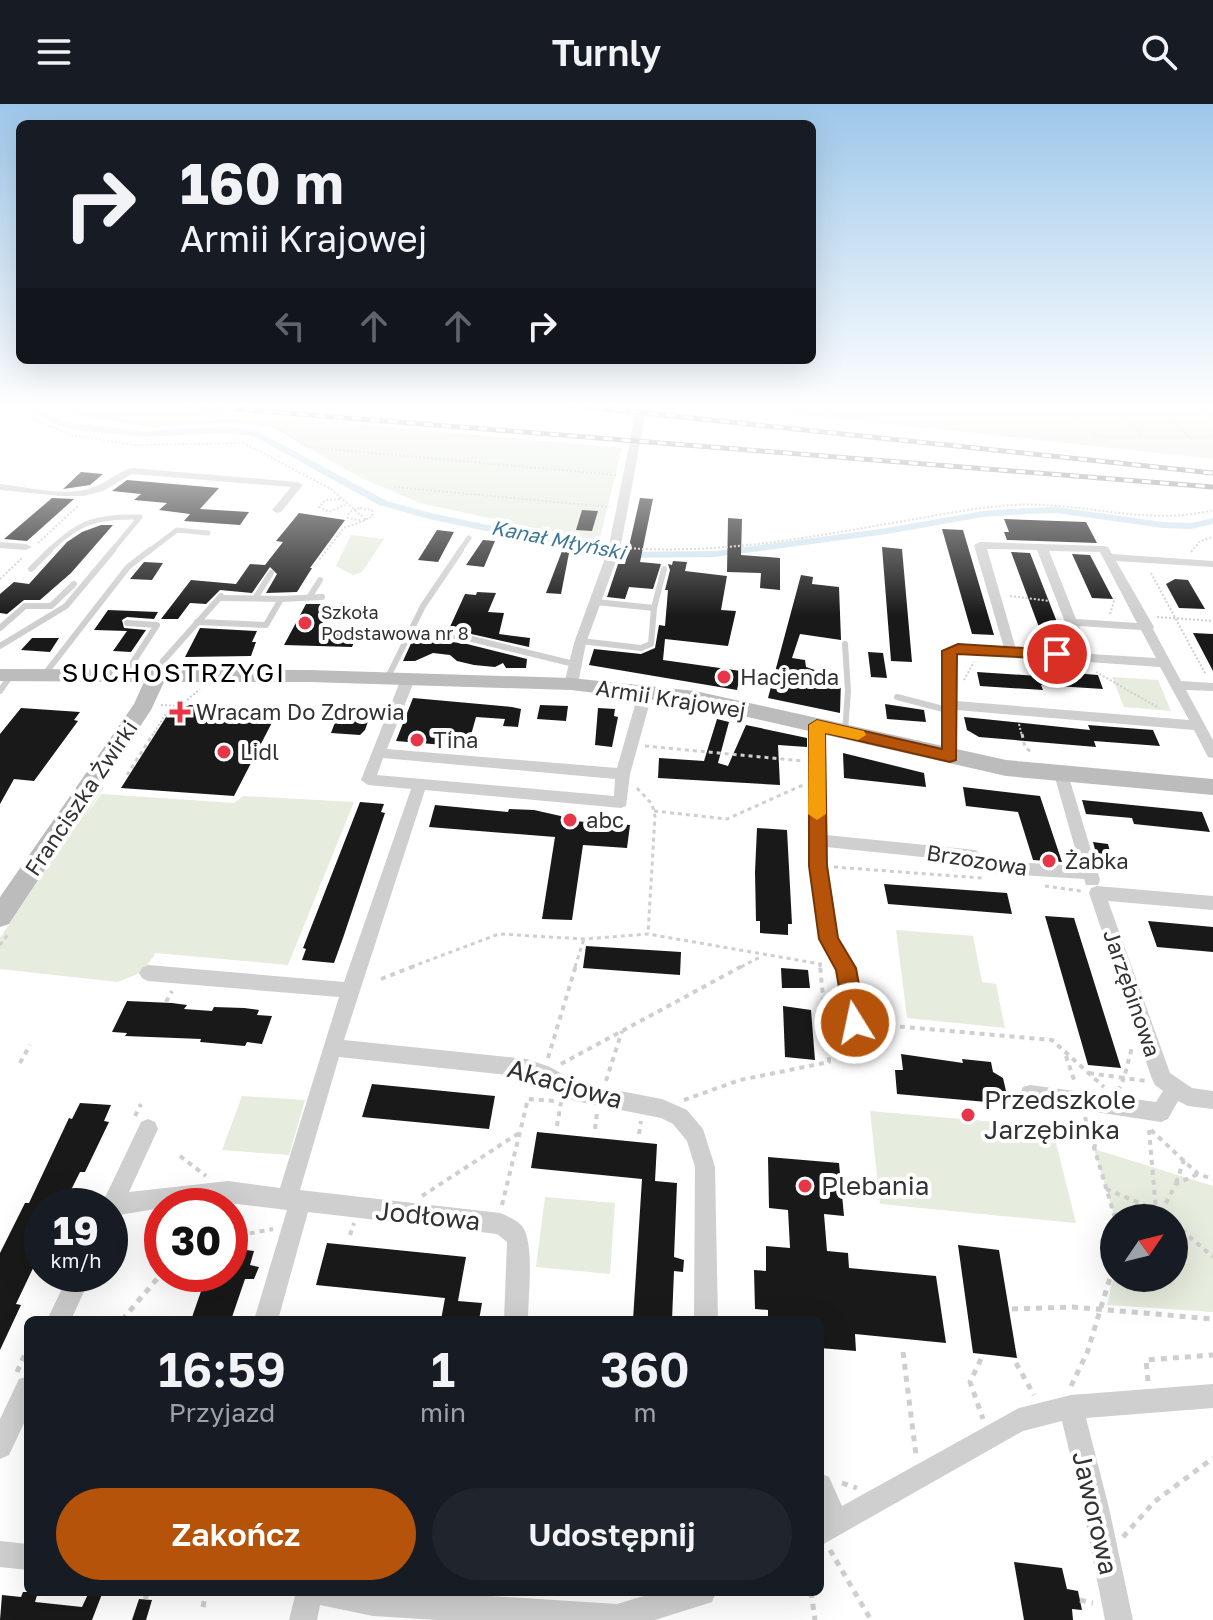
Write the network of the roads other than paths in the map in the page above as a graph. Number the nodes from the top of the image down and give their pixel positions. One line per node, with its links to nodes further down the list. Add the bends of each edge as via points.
1 (118, 475): 4 (street, via 92,492)
2 (176, 475): 5 (street, via 298,485)
3 (629, 475): 22 (street, via 613,553)
4 (0, 487)
5 (277, 510)
6 (208, 533): 37 (lane, via 177,530 128,567)
7 (469, 538): 29 (lane)
8 (0, 545): 9 (street)
9 (31, 547)
10 (1042, 548): 11 (street, via 1104,549); 25 (street); 33 (street, via 980,545)
11 (1108, 557): 12 (street); 27 (street)
12 (1213, 564)
13 (31, 569): 32 (lane, via 80,523 107,515 140,517 66,606)
14 (664, 569): 23 (lane)
15 (271, 573): 19 (lane)
16 (320, 580): 18 (lane)
17 (74, 584): 28 (lane, via 51,606 25,606)
18 (310, 596): 20 (lane); 21 (lane)
19 (256, 597): 21 (lane); 24 (lane, via 220,597)
20 (322, 597)
21 (281, 599): 24 (lane, via 266,625)
22 (596, 602): 23 (lane); 30 (street)
23 (654, 608): 30 (lane, via 650,647)
24 (197, 622): 39 (lane)
25 (1071, 622): 27 (street); 34 (street)
26 (127, 623): 38 (lane, via 157,625)
27 (1148, 627): 35 (street)
28 (0, 628)
29 (411, 629): 36 (lane, Armii Krajowej, via 468,638); 40 (lane)
30 (581, 641): 36 (street)
31 (845, 644): 50 (lane)
32 (0, 646)
33 (1011, 652): 34 (street); 47 (street, via 949,651)
34 (1085, 656): 35 (street)
35 (1167, 663): 44 (street)
36 (573, 674): 41 (street, Armii Krajowej); 45 (street, Armii Krajowej)
37 (44, 675): 38 (street, Armii Krajowej); 42 (street, Armii Krajowej)
38 (124, 676): 39 (street, Armii Krajowej)
39 (156, 676): 40 (street, Armii Krajowej); 62 (street, Franciszka Żwirki, via 144,705)
40 (387, 679): 41 (street, Armii Krajowej)
41 (408, 679): 51 (street)
42 (4, 680)
43 (1209, 681): 44 (street)
44 (1179, 685): 49 (street)
45 (646, 691): 48 (street, Armii Krajowej); 55 (street)
46 (897, 697): 47 (lane)
47 (951, 708): 49 (street); 53 (street)
48 (817, 725): 50 (street, Armii Krajowej); 58 (street)
49 (1193, 725): 52 (street)
50 (845, 732): 53 (street, Armii Krajowej)
51 (378, 753): 55 (street); 56 (street, via 368,780)
52 (1213, 753)
53 (950, 756): 54 (street, Armii Krajowej)
54 (1061, 774): 57 (street, Armii Krajowej); 59 (street, Jarzębinowa)
55 (629, 780): 56 (street, via 621,802)
56 (420, 784): 64 (street)
57 (1213, 787)
58 (818, 840): 59 (street, Brzozowa, via 975,856 989,867); 65 (street, via 828,939 846,968)
59 (1089, 873): 60 (street, Jarzębinowa)
60 (1097, 893): 61 (street, Jarzębinowa); 67 (street, Jarzębinowa, via 1162,1079)
61 (1213, 903)
62 (0, 917)
63 (148, 973): 64 (street)
64 (350, 990): 66 (street)
65 (855, 1023)
66 (335, 1048): 72 (street); 78 (street, Akacjowa, via 527,1068 599,1102 662,1109 680,1117 696,1136 705,1167)
67 (1174, 1090): 68 (street, via 1161,1112); 69 (street)
68 (1030, 1094)
69 (1213, 1100)
70 (148, 1129): 71 (street, Jodłowa)
71 (120, 1188)
72 (293, 1200): 73 (street, Jodłowa, via 228,1192); 76 (street); 77 (street, Jodłowa, via 500,1224 518,1242)
73 (128, 1204)
74 (72, 1292): 75 (street)
75 (61, 1316)
76 (267, 1316)
77 (516, 1316)
78 (706, 1316)
79 (24, 1396): 82 (street)
80 (1213, 1396): 81 (street)
81 (1071, 1397): 84 (street, via 1019,1420); 92 (street, Jaworowa)
82 (0, 1446)
83 (824, 1507): 84 (street)
84 (828, 1528)
85 (0, 1554): 86 (street)
86 (24, 1557)
87 (309, 1596): 91 (street)
88 (349, 1596): 90 (street, via 417,1606)
89 (690, 1596): 90 (street)
90 (618, 1619)
91 (303, 1620)
92 (1119, 1620)

